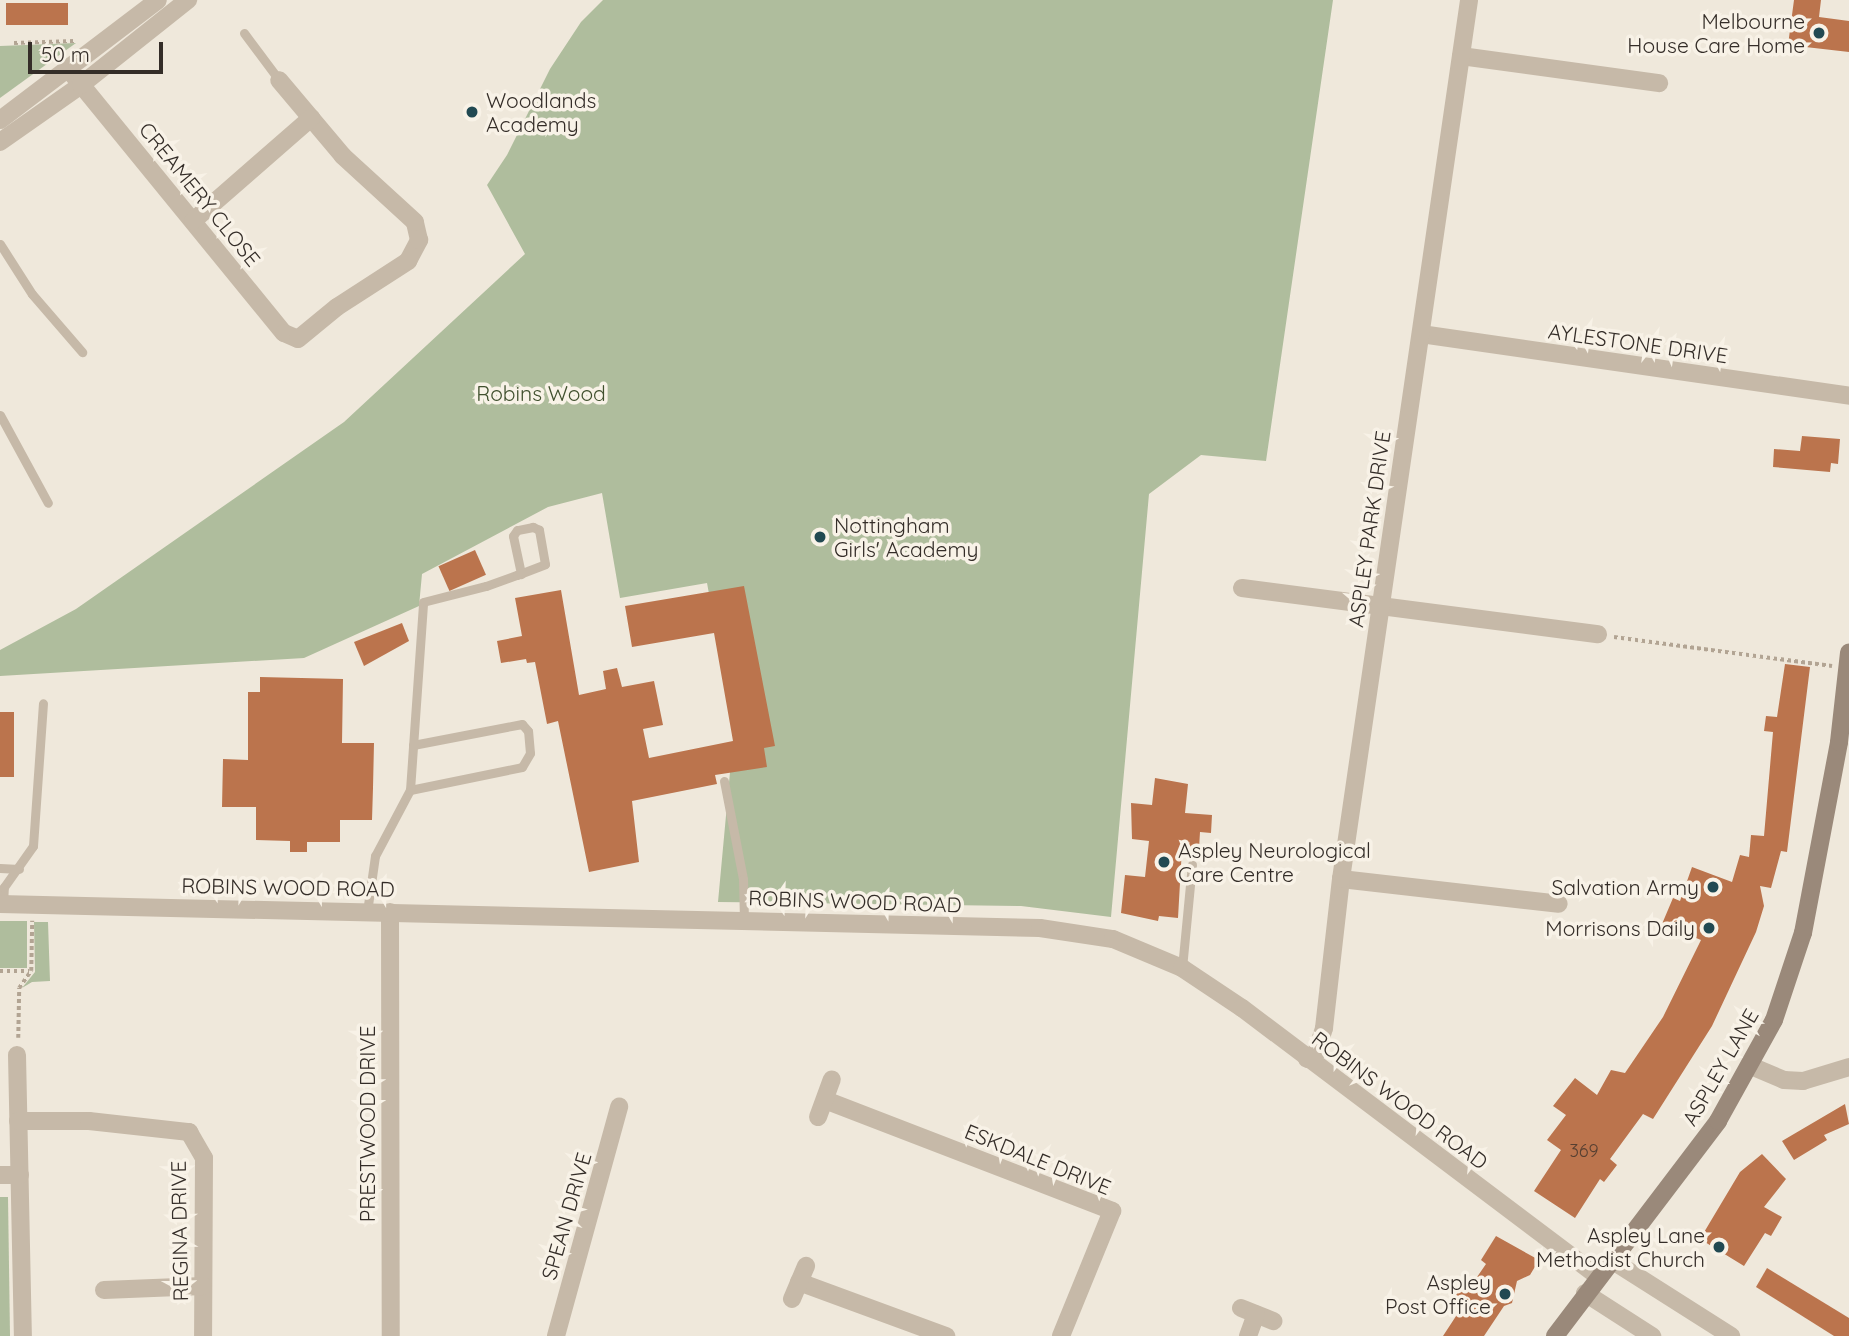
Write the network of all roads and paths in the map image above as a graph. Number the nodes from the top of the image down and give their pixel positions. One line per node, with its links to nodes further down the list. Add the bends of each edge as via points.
1 (158, 0): 5 (street)
2 (188, 0): 8 (street)
3 (1469, 0): 7 (street, ASPLEY PARK DRIVE)
4 (244, 33): 9 (lane)
5 (111, 39): 6 (path); 8 (street)
6 (14, 43)
7 (1461, 56): 10 (street); 16 (street, ASPLEY PARK DRIVE)
8 (75, 78): 12 (street); 13 (street); 14 (street, CREAMERY CLOSE)
9 (279, 80): 11 (street)
10 (1659, 83)
11 (310, 118): 14 (street); 14 (street, CREAMERY CLOSE, via 415,222 419,240 408,261 337,307 298,339 284,333)
12 (0, 120)
13 (0, 142)
14 (193, 221)
15 (0, 244): 17 (lane, via 32,294)
16 (1421, 334): 18 (street, AYLESTONE DRIVE); 23 (street, ASPLEY PARK DRIVE)
17 (82, 352)
18 (1849, 396)
19 (0, 415): 20 (lane)
20 (48, 503)
21 (521, 574): 21 (lane, via 545,564 539,530 533,527 517,530 513,536); 27 (lane, via 423,602)
22 (1242, 588): 23 (street)
23 (1380, 605): 24 (street); 33 (street, ASPLEY PARK DRIVE)
24 (1598, 634): 25 (path)
25 (1848, 661): 45 (main road, ASPLEY LANE, via 1839,742 1803,933 1774,1020)
26 (44, 703): 32 (lane, via 35,834 30,854)
27 (412, 745): 29 (lane); 29 (lane, via 522,724 528,731 530,753 522,767)
28 (724, 781): 39 (lane, via 743,880)
29 (410, 790): 37 (lane, via 375,856)
30 (1192, 864): 40 (lane)
31 (0, 868): 32 (lane)
32 (19, 869): 34 (lane, via 5,887)
33 (1341, 879): 36 (street); 44 (street, ASPLEY PARK DRIVE, via 1324,1028 1316,1053)
34 (2, 904): 35 (street, ROBINS WOOD ROAD)
35 (32, 904): 37 (street, ROBINS WOOD ROAD); 42 (path)
36 (1559, 904)
37 (367, 912): 38 (street, ROBINS WOOD ROAD)
38 (390, 912): 39 (street, ROBINS WOOD ROAD); 63 (street, PRESTWOOD DRIVE)
39 (744, 921): 40 (street, ROBINS WOOD ROAD, via 1068,930 1125,943)
40 (1182, 968): 44 (street, ROBINS WOOD ROAD)
41 (0, 971): 42 (path)
42 (31, 971): 43 (path, via 19,988)
43 (17, 1055): 51 (street)
44 (1307, 1059): 55 (street, ROBINS WOOD ROAD)
45 (1751, 1066): 46 (street, via 1784,1080 1803,1081); 54 (main road, ASPLEY LANE, via 1718,1121)
46 (1849, 1067)
47 (832, 1079): 48 (street)
48 (824, 1100): 50 (street); 66 (street, ESKDALE DRIVE, via 1112,1211)
49 (619, 1107): 64 (street, SPEAN DRIVE)
50 (818, 1117)
51 (18, 1121): 53 (street); 57 (street, REGINA DRIVE, via 89,1121 189,1132 204,1158)
52 (0, 1175): 53 (street)
53 (20, 1175): 61 (street)
54 (1613, 1261): 55 (main road, ASPLEY LANE); 70 (street)
55 (1599, 1277): 59 (main road, ASPLEY LANE)
56 (799, 1282): 65 (street)
57 (203, 1286): 58 (street); 62 (street, REGINA DRIVE)
58 (103, 1290)
59 (1585, 1293): 68 (main road, ASPLEY LANE); 69 (street)
60 (1257, 1315): 67 (street)
61 (23, 1336)
62 (203, 1336)
63 (391, 1336)
64 (556, 1336)
65 (946, 1336)
66 (1062, 1336)
67 (1248, 1336)
68 (1555, 1336)
69 (1652, 1336)
70 (1731, 1336)

